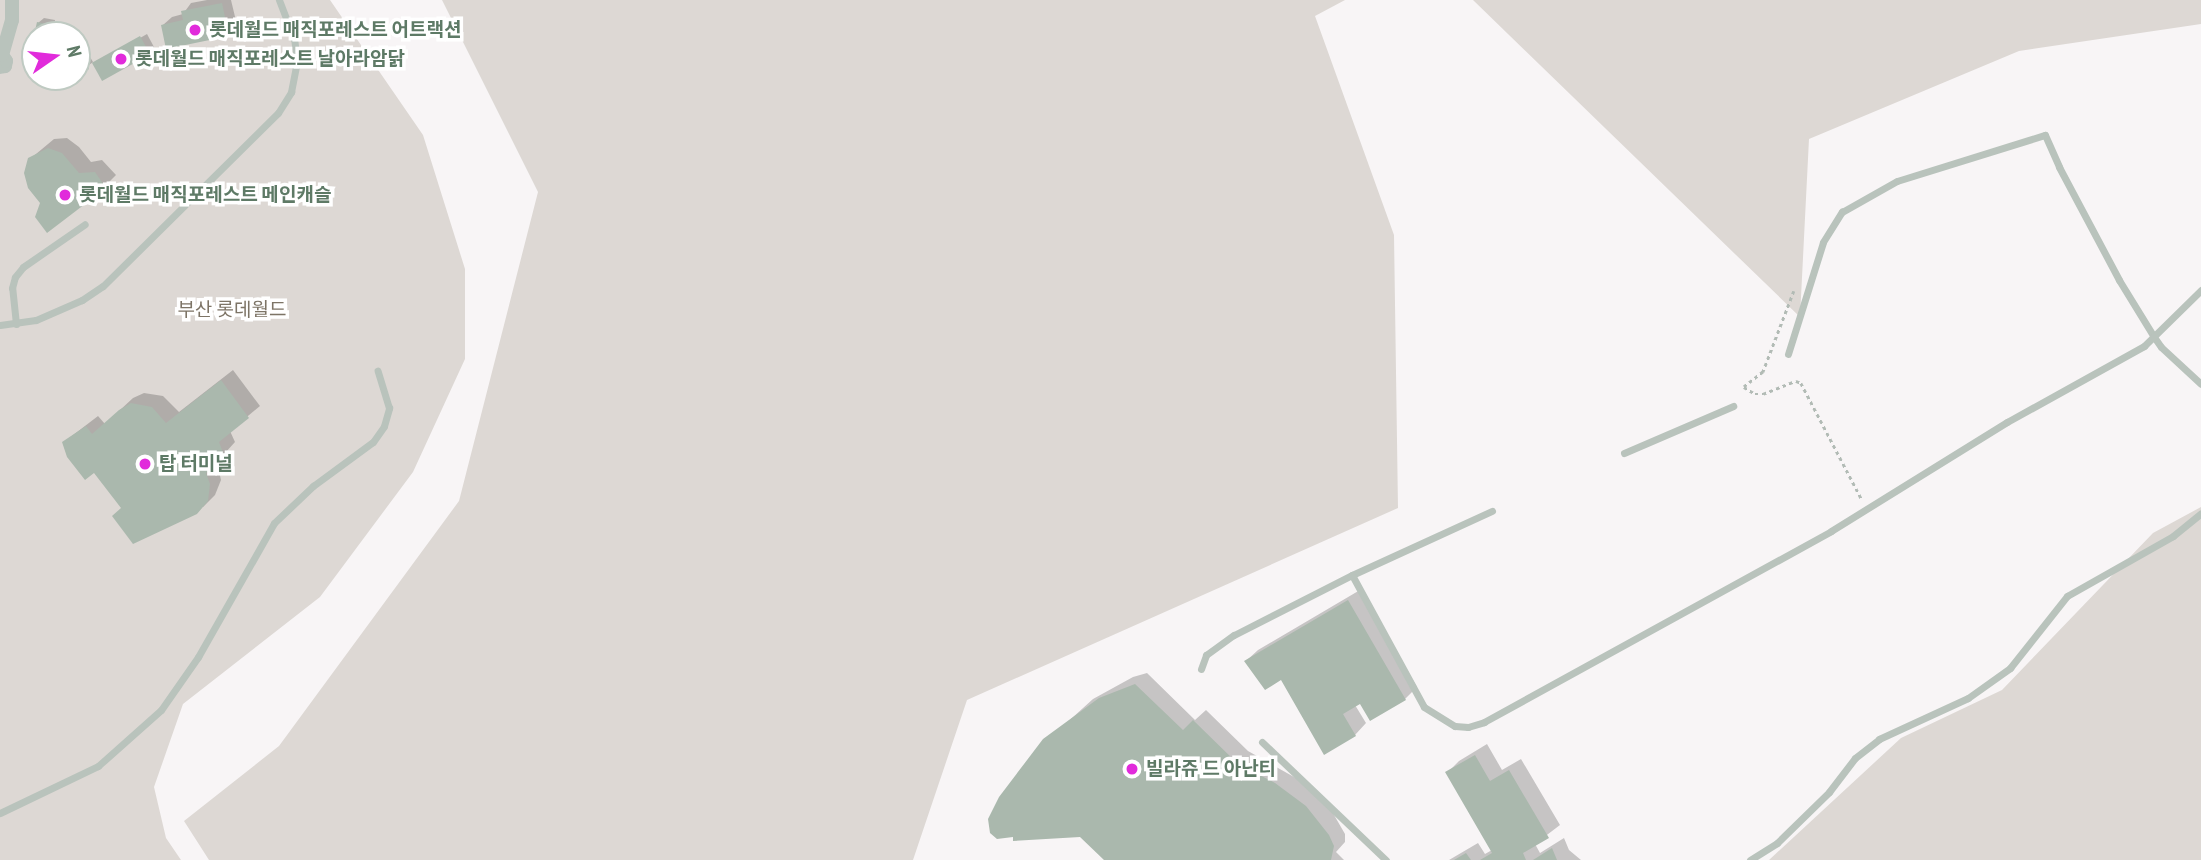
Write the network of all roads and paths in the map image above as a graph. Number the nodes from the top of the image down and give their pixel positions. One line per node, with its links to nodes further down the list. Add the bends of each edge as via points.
1 (12, 0): 3 (street, via 12,20 2,55 6,61)
2 (279, 0): 7 (lane, via 294,39 296,62 291,92 278,113 103,286 63,309)
3 (0, 67)
4 (85, 224): 7 (lane, via 15,277)
5 (1797, 280): 15 (path, via 1763,372 1744,387 1763,394 1801,383)
6 (2201, 290): 9 (lane)
7 (16, 324): 8 (lane)
8 (0, 326)
9 (2154, 337): 10 (lane, via 2119,280 2045,135 1897,181 1842,212 1823,242); 12 (lane); 15 (lane)
10 (1788, 354)
11 (378, 370): 21 (lane, via 389,408 384,426 373,442 313,486 274,523 193,665 161,710 98,766)
12 (2201, 384)
13 (1733, 405): 14 (lane)
14 (1625, 453)
15 (1866, 508): 18 (lane, via 1665,625 1468,727 1439,719 1424,707)
16 (1492, 511): 18 (lane)
17 (2201, 513): 23 (lane, via 2173,536 2067,596 2010,668 1968,698 1855,758 1829,792 1777,843)
18 (1352, 575): 19 (lane, via 1234,635 1206,655)
19 (1201, 668)
20 (1262, 742): 22 (lane)
21 (0, 813)
22 (1386, 860)
23 (1750, 860)

